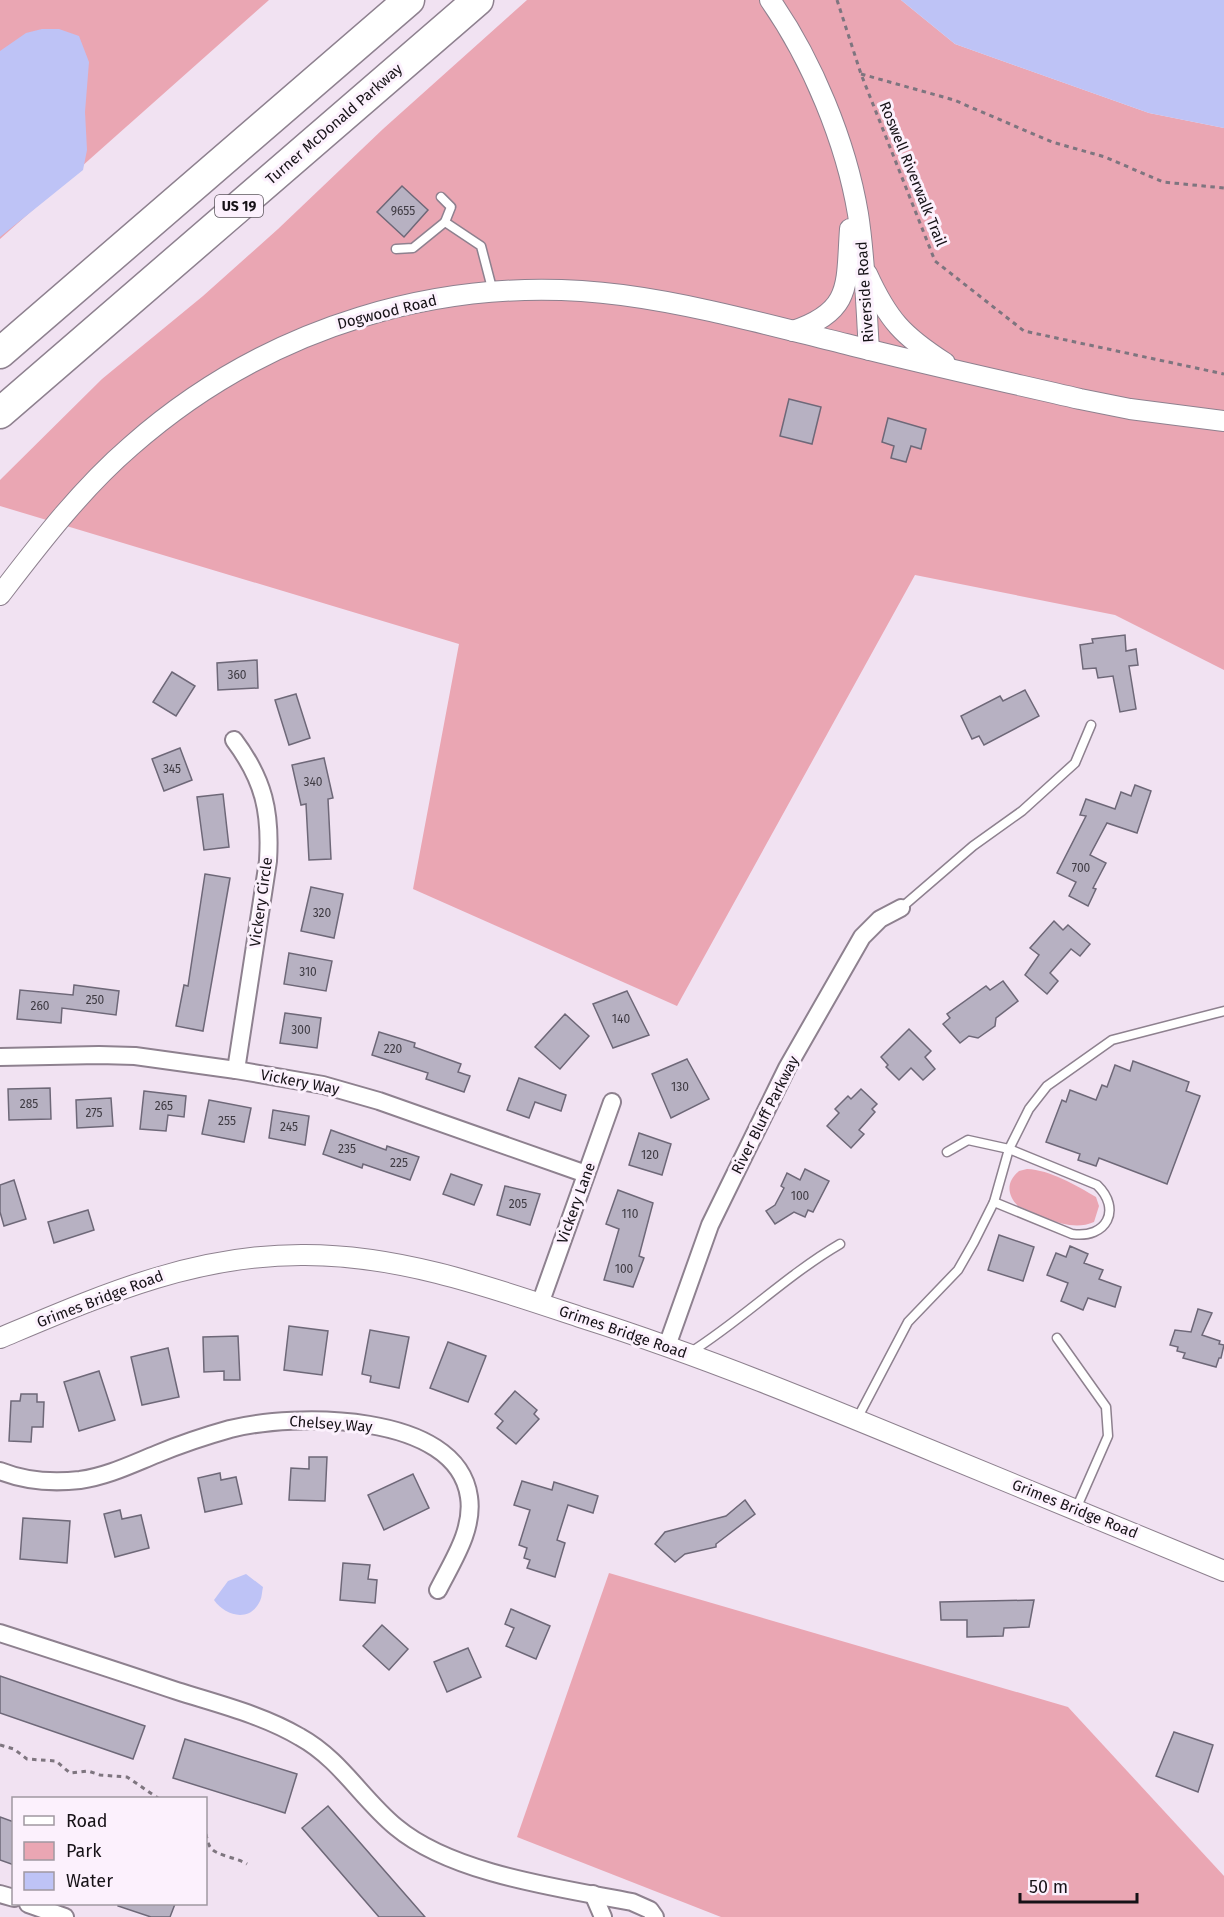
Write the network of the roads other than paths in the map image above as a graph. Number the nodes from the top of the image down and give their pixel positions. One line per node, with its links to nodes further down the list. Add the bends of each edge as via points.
1 (409, 0): 12 (highway, US 19)
2 (478, 0): 14 (highway, Turner McDonald Parkway / US 19)
3 (771, 0): 4 (street, Riverside Road, via 809,66)
4 (854, 191): 8 (street, Riverside Road); 10 (street, via 842,298 832,312)
5 (441, 197): 6 (lane, via 451,207)
6 (445, 222): 7 (lane, via 413,248); 9 (lane, via 481,246)
7 (396, 249)
8 (863, 264): 11 (street, Riverside Road); 13 (street, via 896,325)
9 (493, 292): 10 (street, Dogwood Road, via 538,290 619,295 714,311); 16 (street, Dogwood Road, via 368,314 264,354 216,381 128,448 50,531)
10 (793, 331): 11 (street, Dogwood Road)
11 (869, 350): 13 (street, Riverside Road)
12 (0, 353)
13 (955, 370): 15 (street, Riverside Road, via 1130,409)
14 (0, 413)
15 (1224, 421)
16 (0, 595)
17 (1091, 725): 19 (lane, via 1075,763 1022,811 973,846)
18 (234, 740): 22 (street, Vickery Circle, via 259,780 270,833)
19 (900, 908): 32 (street, River Bluff Parkway, via 880,919 862,937 787,1068 710,1226)
20 (1224, 1011): 24 (lane, via 1112,1040 1047,1086 1029,1109)
21 (0, 1057): 22 (street, Vickery Way, via 135,1056)
22 (236, 1070): 26 (street, Vickery Way, via 362,1095)
23 (612, 1102): 26 (street, Vickery Lane)
24 (1009, 1149): 25 (lane, via 969,1140); 27 (lane); 27 (lane, via 1097,1185 1110,1202 1110,1212 1100,1230 1083,1236)
25 (947, 1152)
26 (586, 1173): 29 (street, Vickery Lane)
27 (994, 1202): 34 (lane, via 958,1270 908,1322)
28 (840, 1244): 33 (lane)
29 (540, 1304): 30 (street, Grimes Bridge Road, via 395,1263 350,1257 263,1256 177,1270); 32 (street, Grimes Bridge Road)
30 (0, 1338)
31 (1057, 1338): 36 (lane, via 1106,1407 1108,1436)
32 (667, 1346): 33 (street, Grimes Bridge Road)
33 (688, 1354): 34 (street, Grimes Bridge Road)
34 (856, 1419): 36 (street, Grimes Bridge Road)
35 (0, 1471): 38 (street, Chelsey Way, via 27,1479 80,1480 107,1474 207,1436 257,1424 305,1420 383,1428 426,1441 455,1464 465,1482 470,1505 467,1529)
36 (1076, 1510): 37 (street, Grimes Bridge Road)
37 (1224, 1571)
38 (438, 1590)
39 (0, 1633): 40 (street, via 281,1727 319,1749 379,1813 436,1853 510,1877)
40 (593, 1894): 43 (street); 44 (street, via 632,1902 651,1910)
41 (31, 1905): 42 (street)
42 (65, 1917)
43 (603, 1917)
44 (655, 1917)

